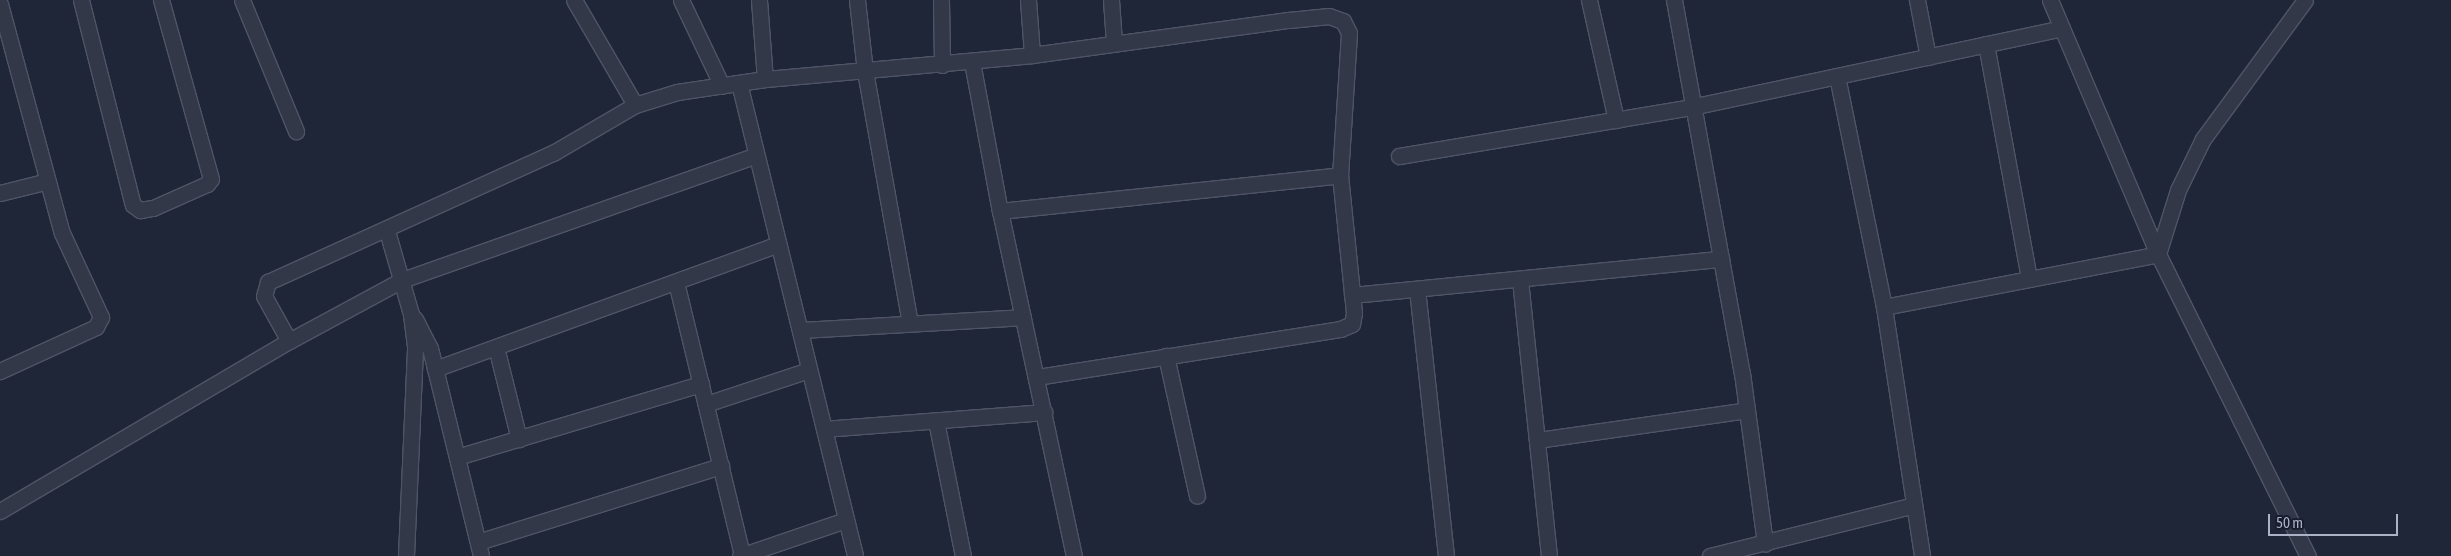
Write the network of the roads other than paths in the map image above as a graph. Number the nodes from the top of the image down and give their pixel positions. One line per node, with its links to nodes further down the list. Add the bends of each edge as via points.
1 (81, 0): 2 (street, via 133,205 140,210 153,208 207,184 211,179)
2 (161, 0)
3 (242, 0): 33 (street)
4 (574, 0): 30 (street)
5 (680, 0): 29 (street)
6 (758, 0): 27 (street)
7 (857, 0): 25 (street)
8 (941, 0): 24 (street)
9 (1028, 0): 21 (street)
10 (1111, 0): 19 (street)
11 (1590, 0): 32 (street)
12 (1674, 0): 31 (street)
13 (1917, 0): 22 (street)
14 (2050, 0): 17 (street)
15 (2305, 0): 42 (street, via 2203,139 2178,190)
16 (0, 4): 18 (street)
17 (2062, 28): 20 (street); 42 (street)
18 (5, 35): 37 (street)
19 (1114, 44): 21 (street); 36 (street, via 1321,16 1343,21 1349,33)
20 (1986, 44): 22 (street); 44 (street)
21 (1032, 55): 23 (street)
22 (1928, 57): 26 (street)
23 (972, 62): 24 (street); 39 (street)
24 (942, 65): 25 (street)
25 (865, 71): 27 (street); 53 (street)
26 (1837, 76): 31 (street); 50 (street)
27 (765, 79): 28 (street)
28 (739, 83): 29 (street); 34 (street)
29 (722, 86): 30 (street, via 677,92)
30 (635, 105): 40 (street, via 553,154)
31 (1691, 107): 32 (street); 43 (street)
32 (1616, 120): 35 (street)
33 (296, 131)
34 (756, 155): 41 (street); 45 (street)
35 (1399, 156)
36 (1340, 175): 39 (street); 49 (street)
37 (48, 181): 38 (street); 60 (street, via 66,241 100,322)
38 (0, 193)
39 (1000, 211): 52 (street)
40 (387, 230): 45 (street); 55 (street, via 268,282 264,296)
41 (778, 244): 47 (street); 54 (street)
42 (2158, 254): 44 (street); 87 (street)
43 (1721, 259): 46 (street); 64 (street)
44 (2029, 279): 50 (street)
45 (402, 280): 51 (street); 55 (street)
46 (1520, 280): 48 (street); 69 (street)
47 (676, 282): 56 (street); 62 (street)
48 (1417, 289): 49 (street); 83 (street)
49 (1359, 294): 57 (street, via 1352,324 1340,329)
50 (1884, 307): 73 (street)
51 (411, 314): 58 (street, via 430,348); 78 (street, via 415,349)
52 (1023, 317): 53 (street); 61 (street)
53 (910, 323): 54 (street)
54 (800, 330): 59 (street)
55 (289, 341): 74 (street)
56 (496, 347): 58 (street); 68 (street)
57 (1166, 356): 61 (street); 72 (street)
58 (436, 369): 70 (street)
59 (809, 370): 63 (street); 67 (street)
60 (0, 371)
61 (1036, 377): 65 (street)
62 (701, 384): 63 (street); 68 (street)
63 (706, 404): 71 (street)
64 (1747, 410): 69 (street); 76 (street)
65 (1044, 412): 66 (street); 82 (street)
66 (936, 421): 67 (street); 81 (street)
67 (824, 429): 75 (street)
68 (519, 438): 70 (street)
69 (1537, 440): 84 (street)
70 (457, 457): 77 (street)
71 (721, 466): 77 (street); 79 (street)
72 (1196, 496)
73 (1914, 505): 76 (street); 86 (street)
74 (0, 510)
75 (846, 520): 79 (street); 80 (street)
76 (1765, 543): 85 (street)
77 (480, 549)
78 (406, 556)
79 (741, 556)
80 (855, 556)
81 (963, 556)
82 (1074, 556)
83 (1446, 556)
84 (1549, 556)
85 (1710, 556)
86 (1922, 556)
87 (2308, 556)

